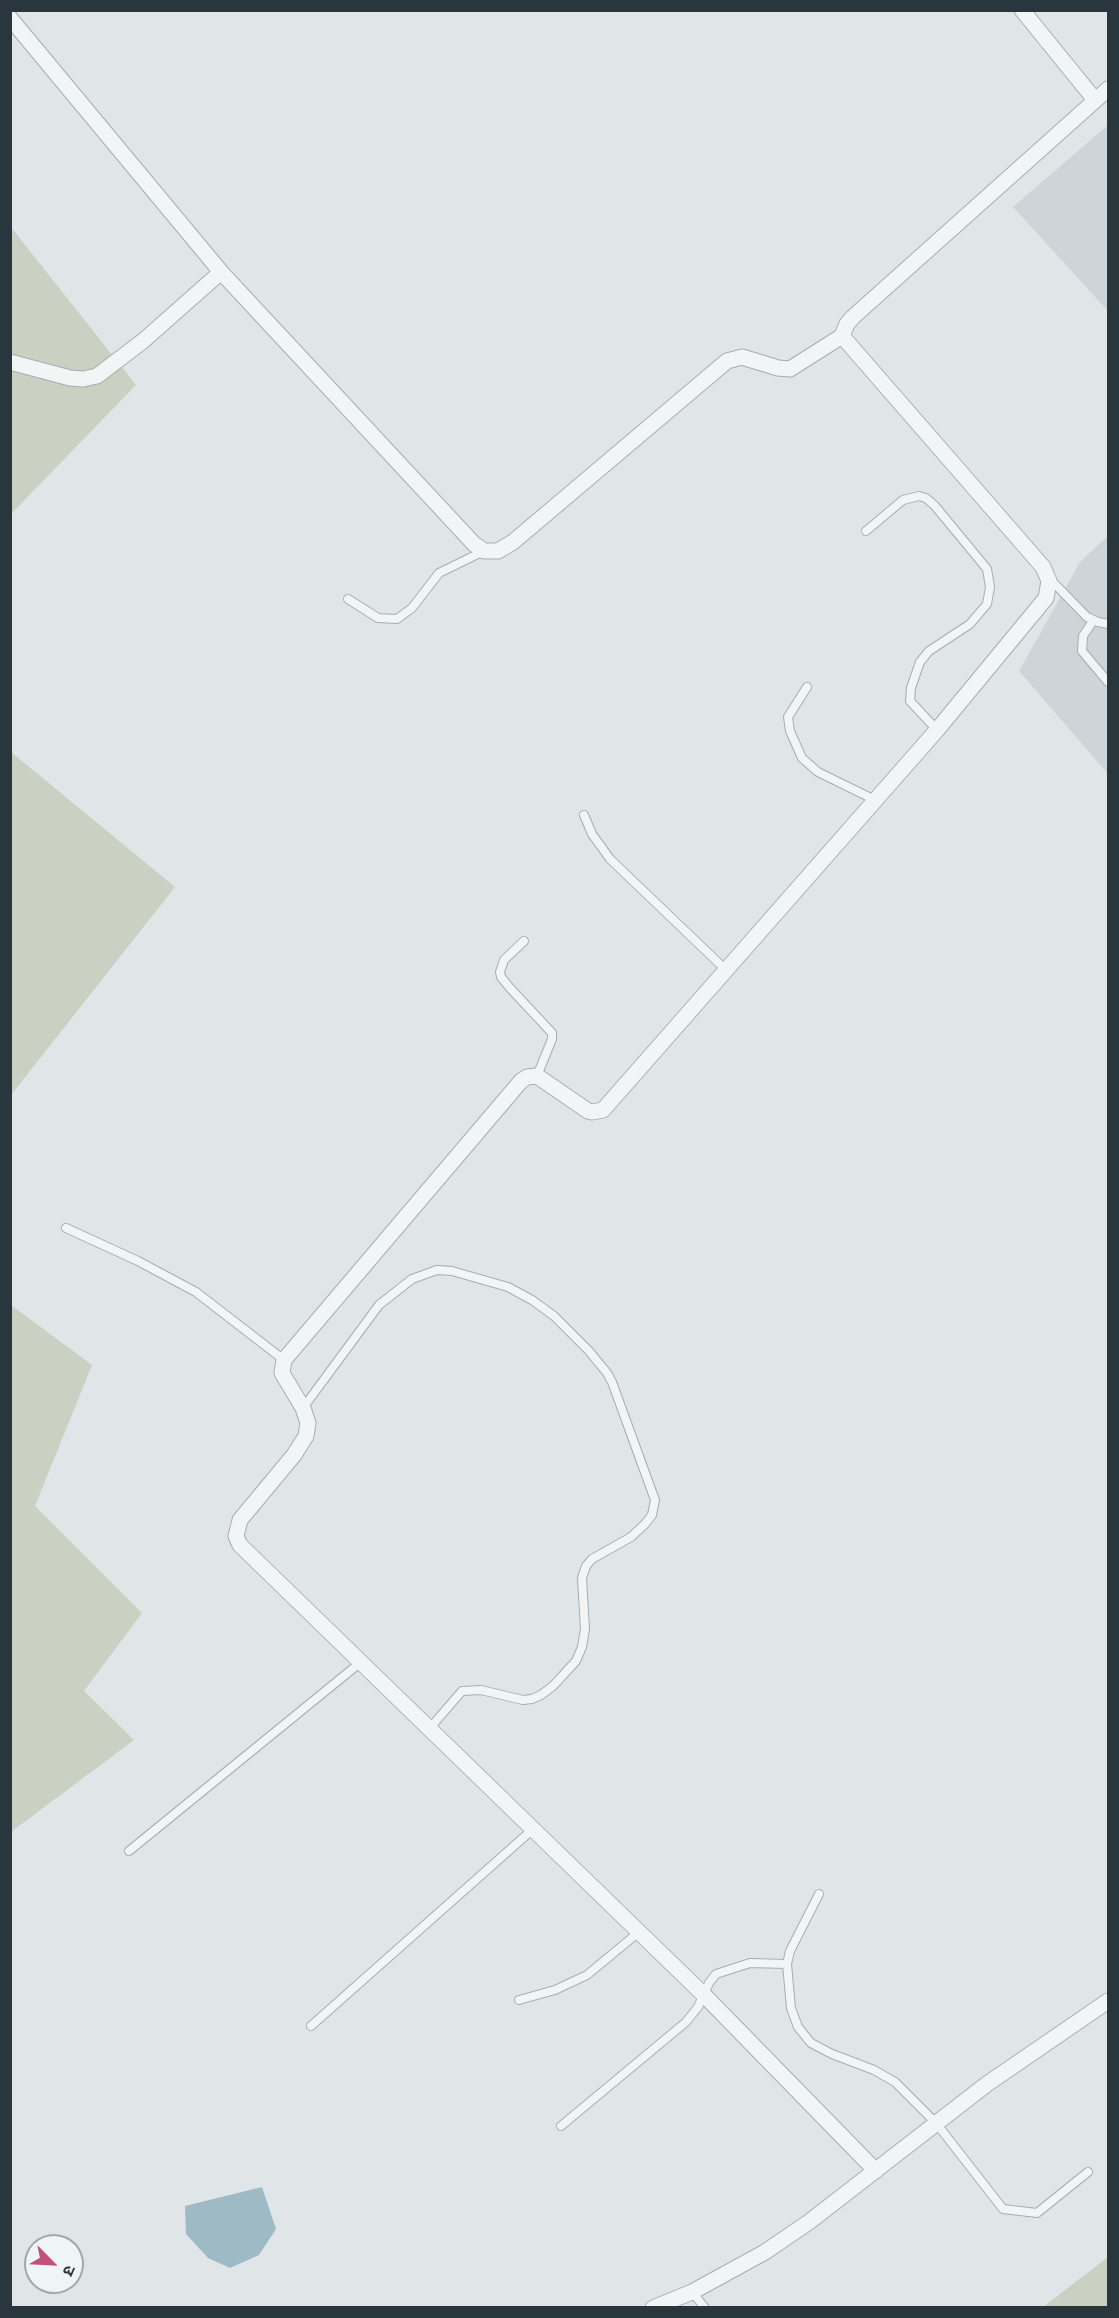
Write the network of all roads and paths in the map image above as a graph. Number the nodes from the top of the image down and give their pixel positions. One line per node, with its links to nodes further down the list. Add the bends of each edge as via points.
1 (1022, 10): 4 (street)
2 (10, 18): 5 (street)
3 (1108, 89): 4 (street)
4 (1095, 100): 6 (street, via 853,317)
5 (221, 272): 7 (street, via 97,376 70,378); 9 (street, via 465,536)
6 (842, 336): 9 (street, via 790,369 742,357 727,361 513,542 498,551); 10 (street)
7 (10, 363)
8 (866, 531): 16 (lane, via 903,500 926,498 987,569 987,604 970,624 929,651 913,680 910,701)
9 (484, 551): 11 (lane, via 439,573 412,608 397,619 378,618)
10 (1048, 577): 12 (lane); 16 (street, via 1049,588 1041,606)
11 (348, 599)
12 (1093, 621): 13 (lane); 14 (lane, via 1083,636 1082,651)
13 (1108, 624)
14 (1108, 682)
15 (807, 687): 17 (lane, via 788,717 802,758 824,775)
16 (937, 730): 17 (street)
17 (876, 800): 20 (street)
18 (584, 814): 20 (lane, via 592,834 610,859)
19 (524, 941): 21 (lane, via 504,960 500,972 552,1033)
20 (727, 971): 21 (street, via 603,1110 588,1111)
21 (537, 1076): 23 (street, via 521,1081)
22 (66, 1228): 23 (lane, via 196,1292)
23 (284, 1360): 24 (street, via 282,1373)
24 (303, 1408): 25 (street, via 308,1430 303,1443 240,1520 236,1536 240,1545); 26 (lane, via 379,1305 412,1279 437,1270 508,1287 532,1300 589,1351 612,1382 655,1500 645,1524 586,1566 582,1578 585,1629 576,1661 553,1686 532,1699 481,1690 462,1691)
25 (362, 1661): 26 (street); 28 (lane)
26 (430, 1728): 27 (street)
27 (532, 1830): 30 (street); 35 (lane)
28 (129, 1851)
29 (819, 1894): 31 (lane)
30 (639, 1932): 32 (street); 33 (lane, via 587,1975 555,1990)
31 (787, 1964): 32 (lane, via 750,1963 721,1971 712,1978); 36 (lane, via 791,2008 811,2043 885,2076)
32 (704, 1995): 37 (lane, via 686,2022); 38 (street)
33 (519, 2000)
34 (1108, 2001): 36 (street)
35 (311, 2026)
36 (936, 2123): 38 (street); 39 (lane, via 1005,2210 1037,2213)
37 (561, 2126)
38 (876, 2170): 40 (street, via 765,2252)
39 (1088, 2172)
40 (692, 2292): 41 (street); 42 (lane)
41 (653, 2307)
42 (705, 2307)

